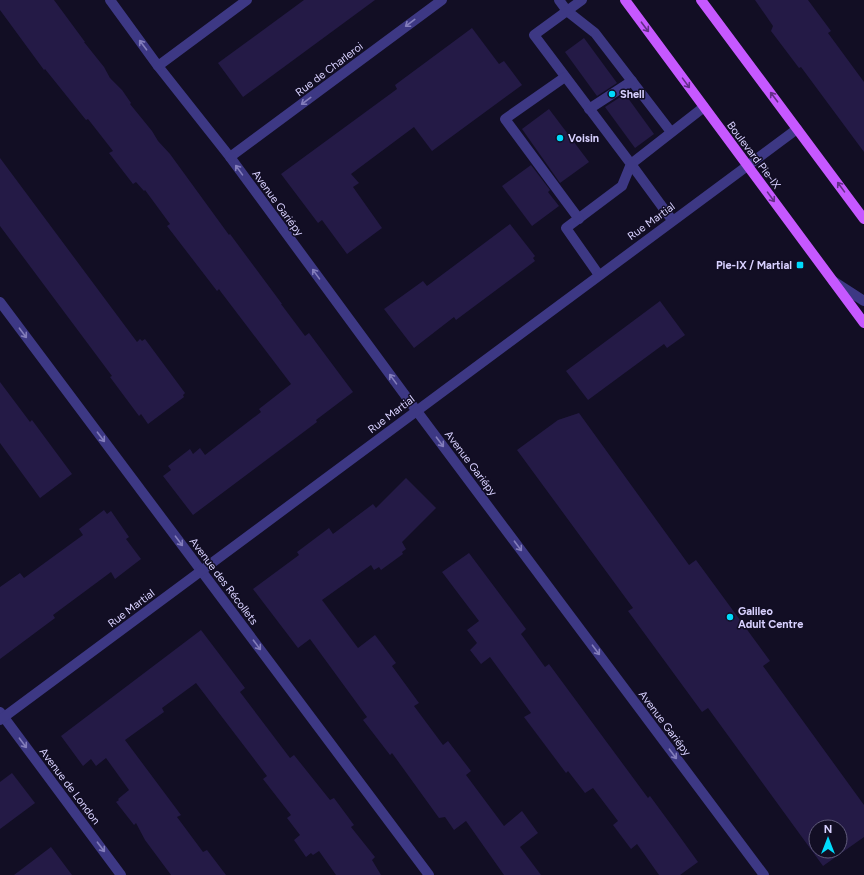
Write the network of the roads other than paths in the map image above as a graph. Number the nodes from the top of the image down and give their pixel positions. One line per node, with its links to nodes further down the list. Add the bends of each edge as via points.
1 (110, 0): 9 (street, Avenue Gariépy, one-way to 1)
2 (247, 0): 9 (street)
3 (442, 0): 16 (street, Rue de Charleroi, one-way to 16)
4 (559, 0): 8 (street)
5 (582, 0): 8 (street)
6 (625, 0): 12 (main road, Boulevard Pie-IX, one-way to 12)
7 (701, 0): 14 (main road, one-way to 7)
8 (567, 10): 10 (street, via 534,35); 11 (street, via 595,33)
9 (158, 66): 16 (street, Avenue Gariépy)
10 (565, 77): 13 (street); 19 (street, via 505,119)
11 (632, 81): 13 (street); 15 (street)
12 (704, 107): 15 (street); 18 (main road, Boulevard Pie-IX)
13 (590, 109): 17 (street)
14 (797, 129): 18 (street, Rue Martial); 20 (main road, one-way to 14)
15 (671, 132): 17 (street)
16 (230, 158): 27 (street, Avenue Gariépy, one-way to 16)
17 (631, 164): 19 (street, via 622,186); 21 (street)
18 (748, 166): 21 (street, Rue Martial); 23 (main road, Boulevard Pie-IX, one-way to 23)
19 (579, 219): 22 (street, via 566,228)
20 (864, 219)
21 (672, 220): 22 (street, Rue Martial)
22 (599, 275): 27 (street, Rue Martial)
23 (832, 280): 24 (street); 26 (main road, Boulevard Pie-IX)
24 (864, 301)
25 (0, 302): 28 (street, Avenue des Récollets, one-way to 28)
26 (864, 323)
27 (416, 410): 28 (street, Rue Martial); 32 (street, Avenue Gariépy, one-way to 32)
28 (202, 570): 29 (street, Rue Martial); 31 (street, Avenue des Récollets, one-way to 31)
29 (1, 716): 30 (street, Avenue de London, one-way to 30)
30 (121, 875)
31 (428, 875)
32 (764, 875)

